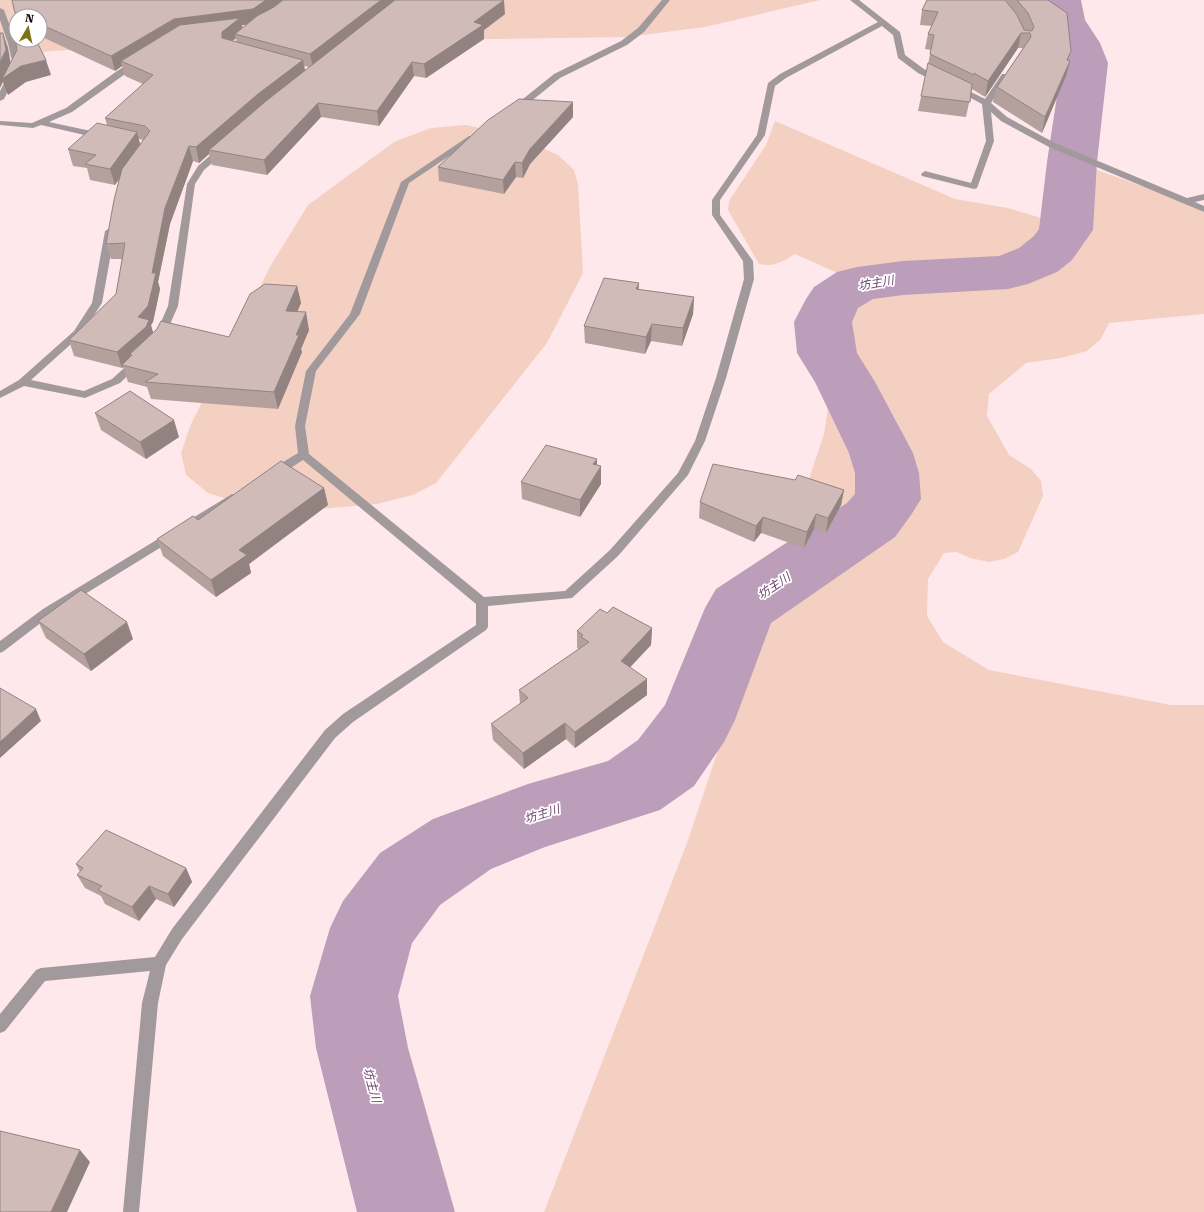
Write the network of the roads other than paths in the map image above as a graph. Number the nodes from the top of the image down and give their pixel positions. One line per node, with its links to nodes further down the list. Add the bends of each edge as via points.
1 (666, 0): 9 (street, via 641,30 624,43 557,76)
2 (854, 0): 4 (street)
3 (0, 10): 7 (street, via 17,66)
4 (882, 23): 8 (street, via 897,34 901,56 921,71); 27 (street, via 783,76 771,85 760,135 716,200 716,215 748,261 750,279 700,441 683,475 614,553 568,595)
5 (147, 57): 11 (street, via 69,110)
6 (1010, 68): 8 (street)
7 (0, 99)
8 (986, 104): 15 (street, via 990,141 974,186); 17 (street, via 1004,119 1052,145)
9 (511, 114)
10 (0, 123): 11 (street, via 33,126)
11 (41, 123): 13 (street)
12 (480, 133): 24 (street, via 405,182 355,314 311,371 300,426)
13 (110, 137)
14 (230, 143): 20 (street, via 201,168 191,184 173,306)
15 (925, 174)
16 (1204, 197): 17 (street)
17 (1187, 201): 18 (street)
18 (1204, 209)
19 (112, 219): 22 (street, via 97,303 78,333)
20 (156, 345)
21 (145, 355): 22 (street, via 116,381 85,395)
22 (23, 382): 23 (street)
23 (0, 395)
24 (304, 455): 25 (street); 27 (street)
25 (263, 480)
26 (242, 492): 28 (street, via 47,612)
27 (482, 602): 29 (street, via 482,627 348,718 330,734 177,934)
28 (0, 648)
29 (159, 963): 30 (street, via 41,975); 31 (street, via 150,1003)
30 (0, 1026)
31 (131, 1212)

